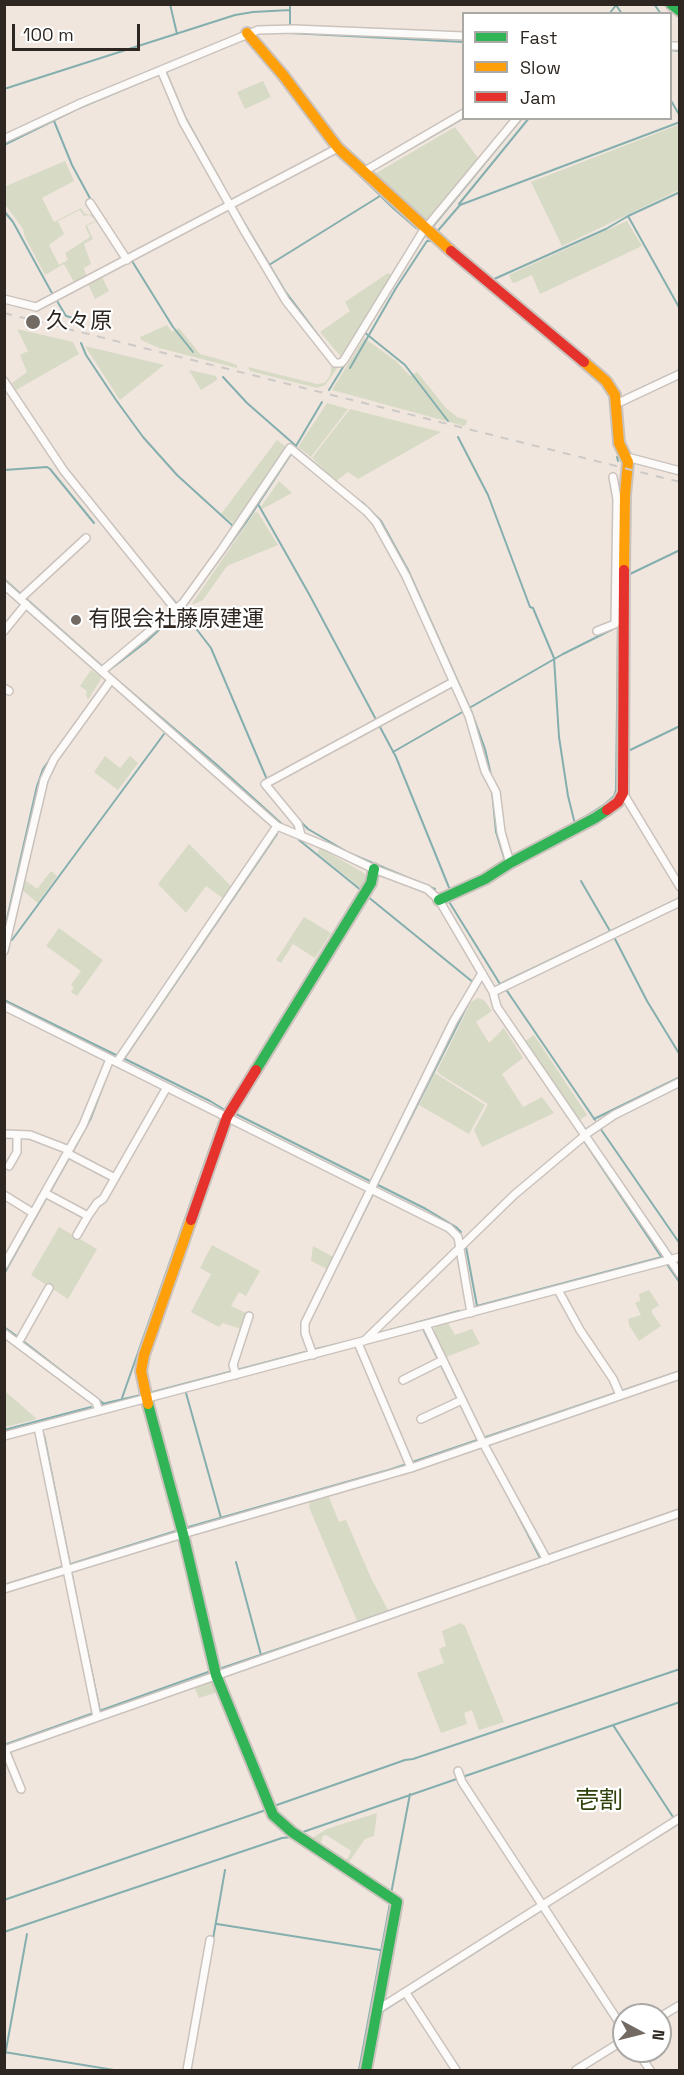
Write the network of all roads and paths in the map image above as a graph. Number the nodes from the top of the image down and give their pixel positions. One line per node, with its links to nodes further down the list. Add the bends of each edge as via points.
1 (671, 4): 2 (street)
2 (680, 11)
3 (248, 33): 4 (street, via 289,30); 5 (street); 9 (street)
4 (462, 36)
5 (162, 73): 8 (street, via 81,103); 12 (street, via 183,122)
6 (462, 114): 10 (street)
7 (515, 120): 13 (street)
8 (4, 139)
9 (335, 149): 10 (street); 12 (street)
10 (365, 173): 13 (street)
11 (90, 203): 14 (street)
12 (230, 206): 13 (street, via 286,301 338,364); 14 (street)
13 (428, 233): 18 (street, via 606,381 612,388)
14 (127, 260): 15 (street, via 36,307)
15 (4, 299)
16 (680, 374): 18 (street)
17 (4, 381): 26 (street, via 64,471)
18 (615, 404): 19 (street, via 619,443)
19 (627, 457): 20 (street); 22 (street)
20 (680, 471)
21 (613, 477): 22 (street)
22 (622, 499): 27 (street)
23 (86, 538): 25 (street)
24 (4, 585): 25 (street)
25 (23, 601): 28 (street); 30 (street)
26 (176, 610): 30 (street); 31 (street, via 290,448 376,522 406,576)
27 (619, 621): 29 (street); 32 (street)
28 (4, 631)
29 (597, 631)
30 (106, 674): 33 (street); 40 (street, via 44,780)
31 (453, 682): 34 (street, via 265,784 298,824); 35 (street, via 496,792)
32 (622, 793): 35 (street, via 618,802 596,818); 37 (street)
33 (277, 826): 34 (street); 45 (street)
34 (301, 835): 36 (street)
35 (510, 863): 38 (street)
36 (374, 869): 38 (street); 48 (street, via 371,883)
37 (680, 887)
38 (444, 898): 41 (street)
39 (680, 902): 42 (street)
40 (4, 951)
41 (482, 973): 42 (street); 55 (street)
42 (494, 992): 51 (street, via 498,1007)
43 (4, 1006): 44 (street)
44 (110, 1059): 45 (street); 52 (street)
45 (119, 1059): 47 (street)
46 (680, 1082): 51 (street, via 601,1122)
47 (167, 1087): 48 (street); 54 (street)
48 (227, 1117): 55 (street); 80 (street, via 144,1354 141,1371)
49 (4, 1134): 50 (street)
50 (17, 1135): 52 (street, via 30,1134); 53 (street, via 17,1152)
51 (585, 1136): 61 (street, via 514,1195); 63 (street)
52 (69, 1154): 54 (street); 56 (street)
53 (9, 1166)
54 (115, 1178): 59 (street)
55 (373, 1185): 61 (street, via 449,1228 458,1237); 74 (street, via 305,1323)
56 (47, 1194): 58 (street); 59 (street)
57 (4, 1195): 58 (street)
58 (33, 1213): 64 (street)
59 (88, 1216): 60 (street)
60 (77, 1235)
61 (460, 1247): 68 (street); 72 (street)
62 (680, 1257): 63 (street)
63 (667, 1262): 65 (street); 67 (street)
64 (4, 1265)
65 (680, 1274)
66 (49, 1288): 73 (street)
67 (558, 1290): 68 (street); 79 (street)
68 (471, 1313): 70 (street)
69 (249, 1316): 76 (street, via 233,1365)
70 (426, 1325): 72 (street); 75 (street)
71 (4, 1333): 73 (street)
72 (360, 1342): 74 (street); 87 (street)
73 (18, 1343): 82 (street, via 96,1402)
74 (313, 1355): 76 (street)
75 (443, 1360): 78 (street); 81 (street)
76 (236, 1375): 80 (street)
77 (680, 1375): 79 (street)
78 (403, 1380)
79 (620, 1395): 86 (street)
80 (147, 1399): 82 (street); 89 (street)
81 (462, 1400): 83 (street); 86 (street)
82 (99, 1411): 84 (street)
83 (422, 1419)
84 (38, 1427): 85 (street); 91 (street)
85 (4, 1436)
86 (481, 1442): 87 (street); 90 (street)
87 (410, 1465): 89 (street)
88 (680, 1514): 90 (street)
89 (182, 1531): 91 (street); 93 (street)
90 (546, 1557): 93 (street)
91 (68, 1568): 92 (street); 94 (street)
92 (4, 1589)
93 (215, 1672): 94 (street); 102 (street, via 273,1815 397,1902)
94 (97, 1714): 95 (street)
95 (5, 1750): 97 (street)
96 (459, 1775): 99 (street)
97 (21, 1789)
98 (679, 1819): 99 (street)
99 (543, 1906): 101 (street); 103 (street)
100 (210, 1940): 105 (street)
101 (407, 1995): 102 (street); 107 (street)
102 (377, 2010): 106 (street)
103 (612, 2012)
104 (612, 2048): 108 (street)
105 (187, 2070)
106 (366, 2070)
107 (456, 2070)
108 (576, 2070)

